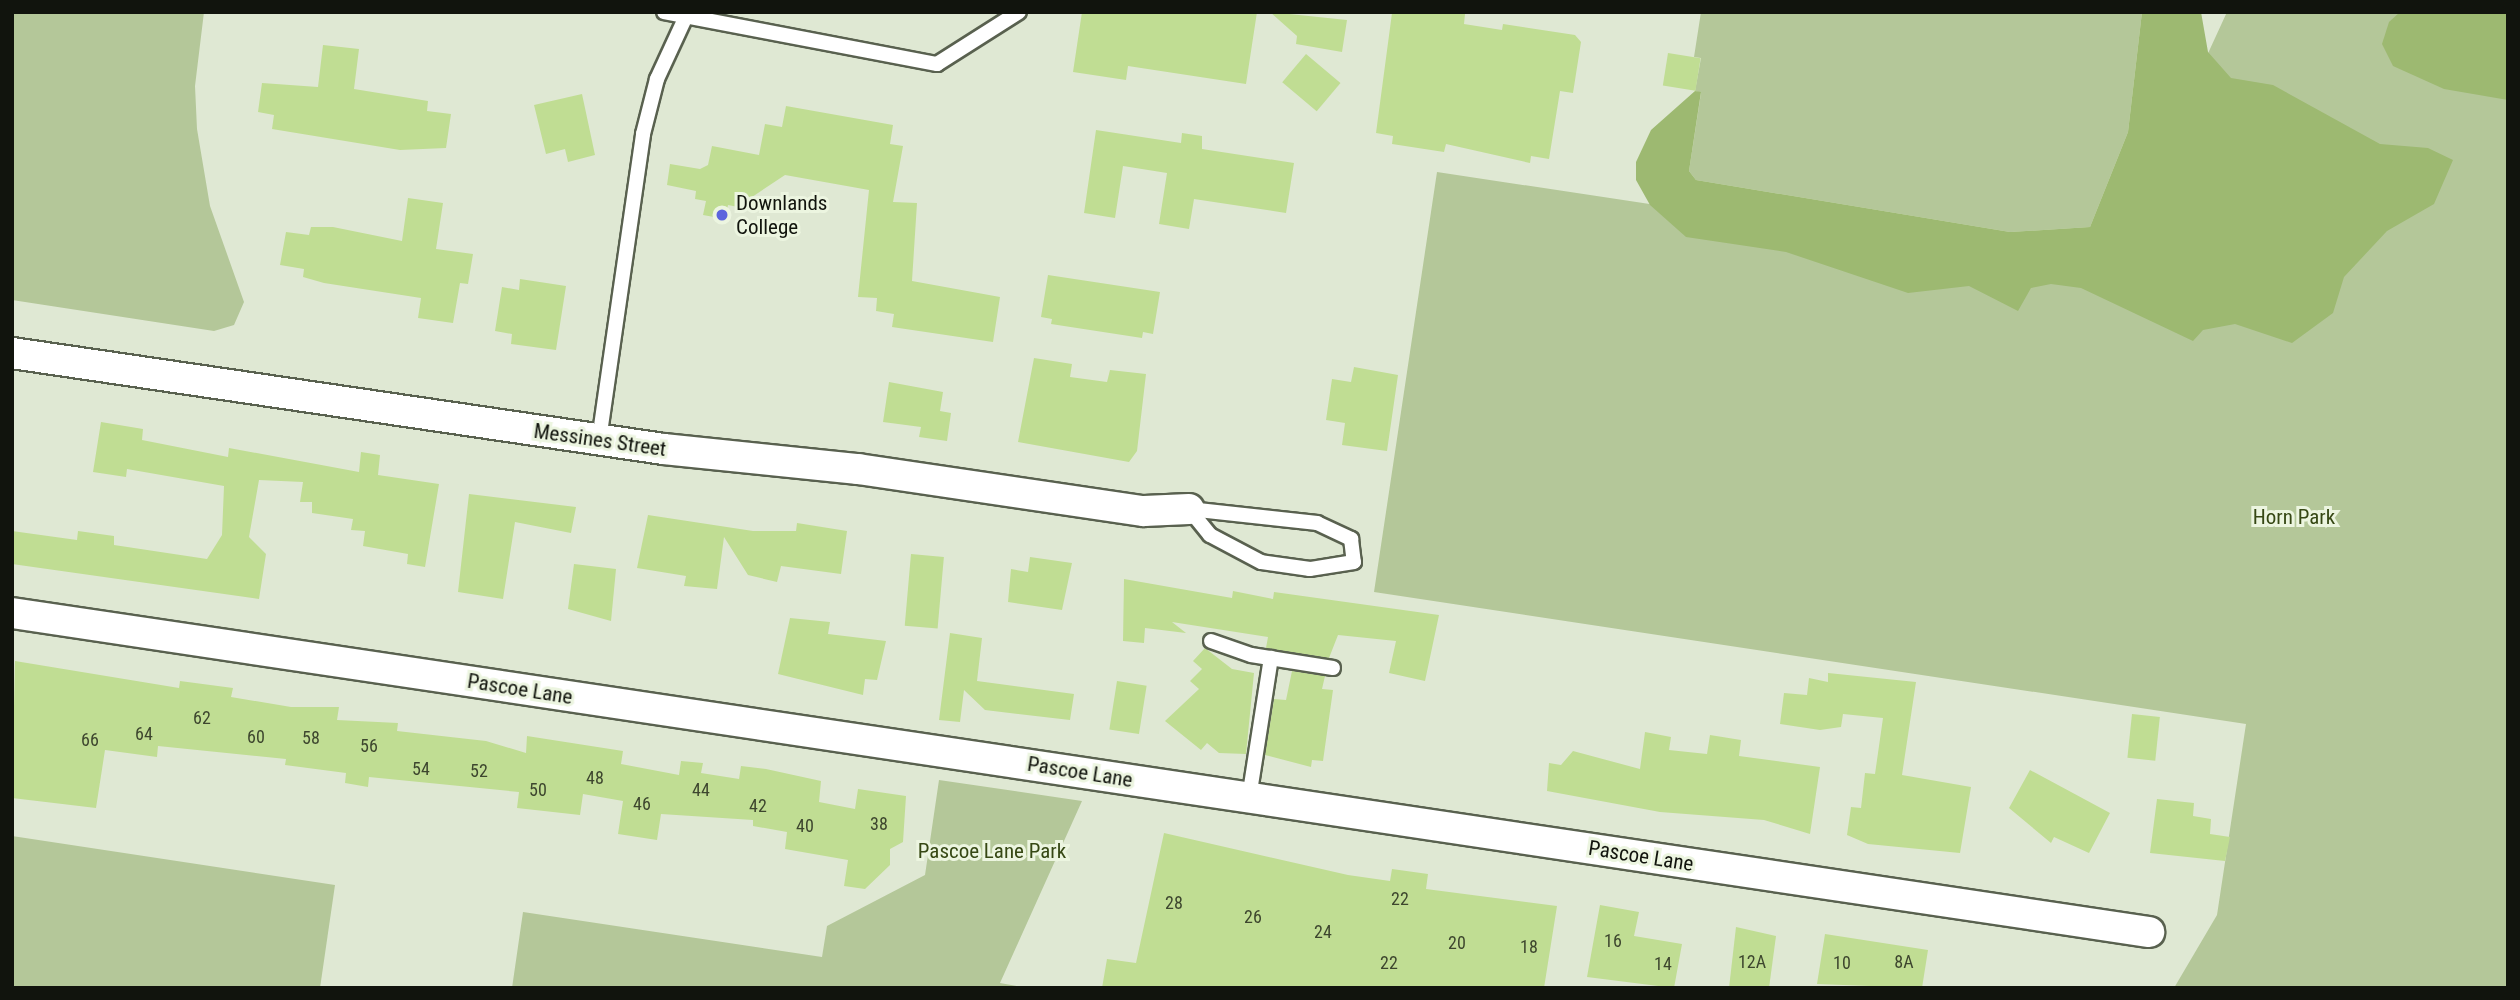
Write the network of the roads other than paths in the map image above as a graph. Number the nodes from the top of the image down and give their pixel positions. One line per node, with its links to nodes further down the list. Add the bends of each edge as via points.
1 (664, 12): 3 (lane)
2 (1019, 12): 3 (lane, via 937,64)
3 (687, 15): 5 (lane, via 657,79 643,134)
4 (12, 353): 5 (street, Messines Street)
5 (599, 440): 6 (street, Messines Street, via 1144,511)
6 (1189, 509): 6 (lane, via 1317,523 1351,539 1354,562 1310,569 1261,562 1210,535)
7 (12, 613): 11 (street, Pascoe Lane)
8 (1211, 641): 9 (lane)
9 (1271, 658): 10 (lane); 11 (lane)
10 (1333, 668)
11 (1249, 798): 12 (street, Pascoe Lane)
12 (2149, 932)

